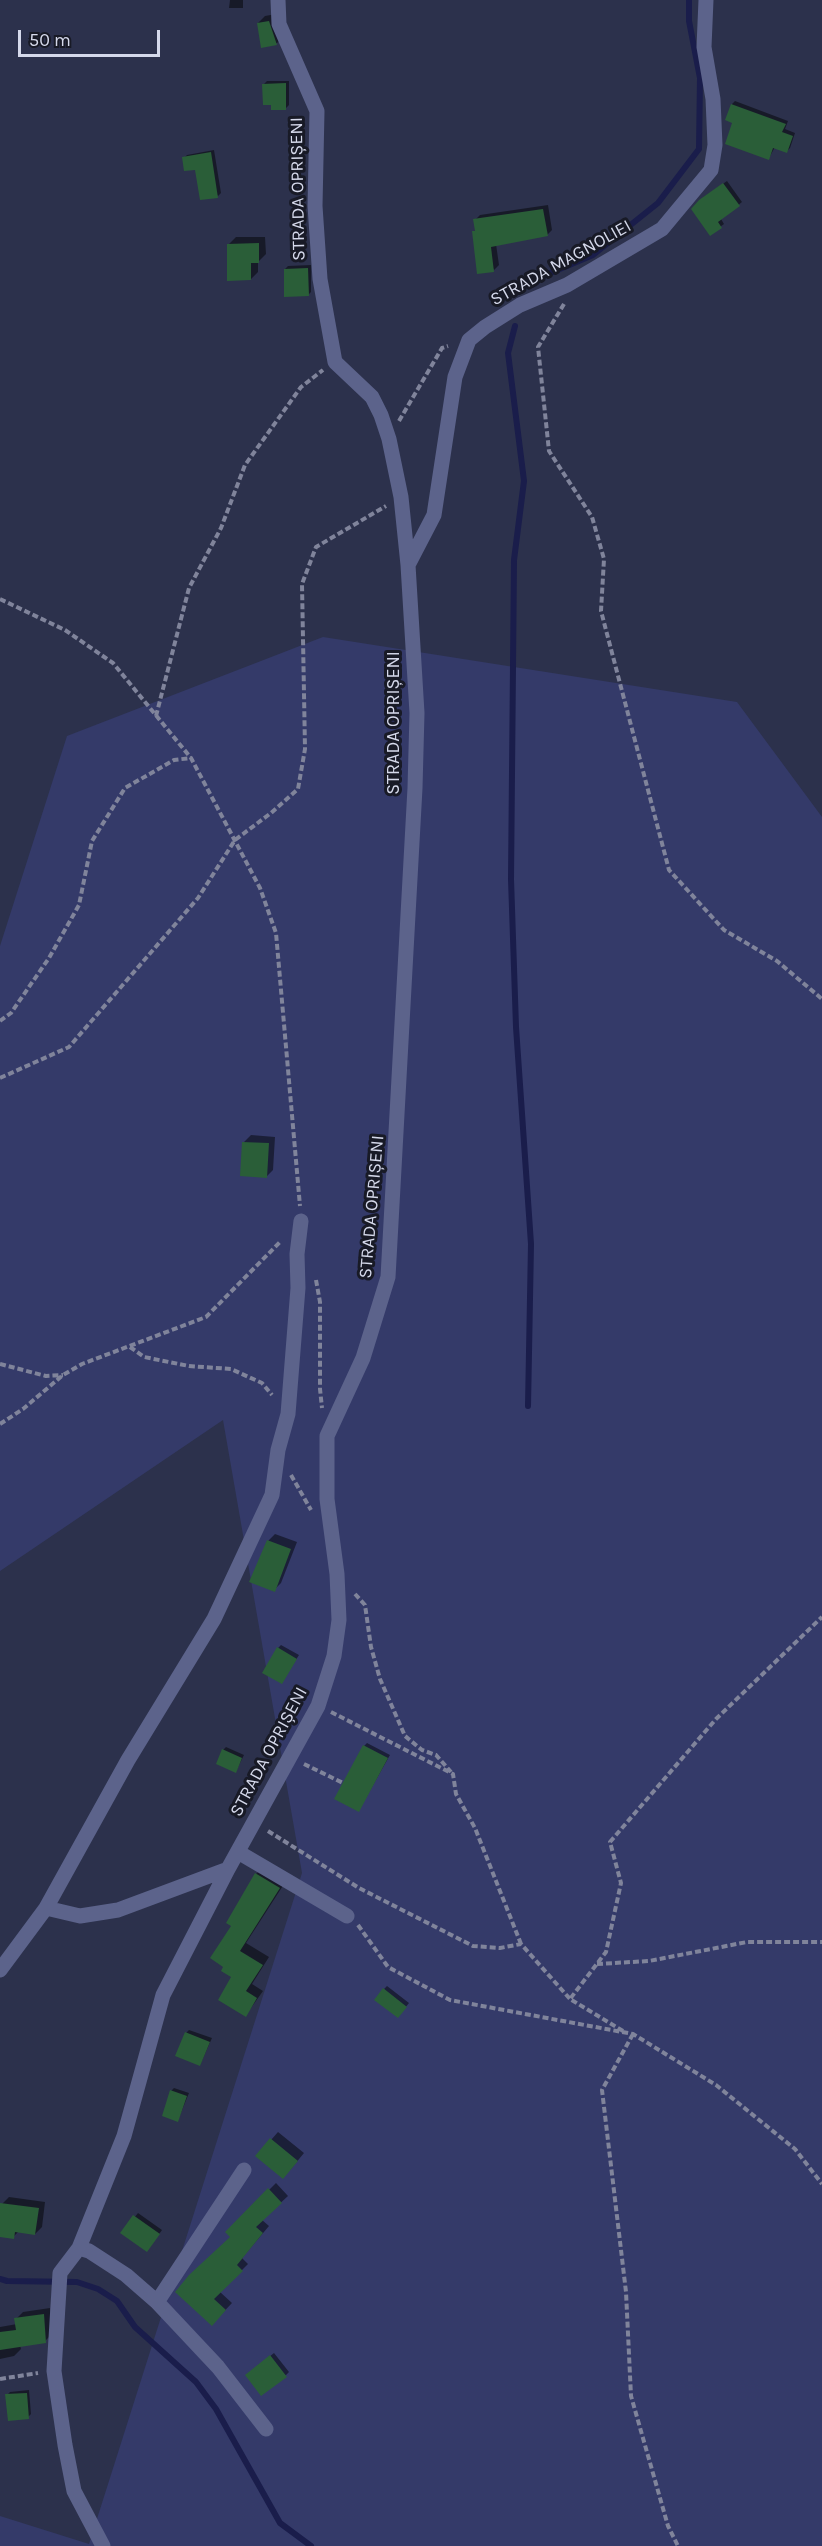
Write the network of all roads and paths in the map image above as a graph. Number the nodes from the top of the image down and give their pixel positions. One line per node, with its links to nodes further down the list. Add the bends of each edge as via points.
1 (278, 0): 5 (street, STRADA OPRIȘENI, via 279,24 317,111 315,206 320,279)
2 (706, 0): 3 (street, STRADA MAGNOLIEI, via 705,46 716,145 711,170 662,229)
3 (580, 278): 4 (street, STRADA MAGNOLIEI, via 520,306); 13 (path, via 538,347 549,451 592,517 604,559 601,611 669,870 724,930 777,961)
4 (469, 340): 6 (path, via 442,348); 8 (street, via 455,377 434,515)
5 (335, 362): 6 (street, STRADA OPRIȘENI, via 372,397); 10 (path, via 301,387 245,465 221,528 189,588)
6 (389, 438): 7 (street, STRADA OPRIȘENI)
7 (401, 497): 8 (street, STRADA OPRIȘENI); 12 (path, via 316,547 302,584 305,749 298,789)
8 (408, 565): 23 (street, STRADA OPRIȘENI, via 417,712 415,788 388,1277 363,1358)
9 (0, 600): 10 (path, via 65,630 113,663)
10 (156, 717): 11 (path)
11 (191, 758): 12 (path); 14 (path, via 174,760 125,788 92,841 79,905 49,958 11,1013)
12 (235, 840): 15 (path, via 198,898 69,1047); 16 (path, via 260,888 276,933)
13 (822, 999)
14 (0, 1021)
15 (0, 1078)
16 (301, 1221): 18 (path, via 206,1317); 21 (street)
17 (315, 1271): 23 (path, via 320,1302 320,1389)
18 (129, 1347): 20 (path); 21 (path, via 144,1357 231,1369 262,1383)
19 (0, 1364): 20 (path, via 45,1376)
20 (63, 1375): 22 (path)
21 (288, 1414): 35 (street, via 272,1495 214,1619 128,1760)
22 (0, 1424)
23 (327, 1436): 25 (street, STRADA OPRIȘENI, via 327,1499)
24 (291, 1465): 25 (path, via 291,1475 319,1523)
25 (332, 1531): 26 (street, STRADA OPRIȘENI)
26 (337, 1574): 28 (street, STRADA OPRIȘENI, via 339,1620 334,1656); 30 (path, via 365,1605 370,1647 405,1736 422,1750 436,1755)
27 (822, 1617): 39 (path, via 716,1719 610,1842 621,1883 606,1952)
28 (318, 1706): 29 (street, STRADA OPRIȘENI); 30 (path)
29 (290, 1757): 31 (path); 32 (street, STRADA OPRIȘENI)
30 (453, 1774): 38 (path, via 456,1794 475,1828)
31 (343, 1783)
32 (255, 1822): 33 (street, STRADA OPRIȘENI); 38 (path, via 359,1888 473,1946 500,1948)
33 (238, 1852): 34 (street, STRADA OPRIȘENI); 36 (street)
34 (228, 1869): 35 (street, via 118,1910 80,1916); 46 (street, STRADA OPRIȘENI, via 163,1995 124,2136)
35 (46, 1908): 40 (street)
36 (347, 1916): 42 (path, via 361,1928 388,1967 450,2000)
37 (822, 1942): 39 (path, via 747,1942 649,1961)
38 (521, 1944): 41 (path)
39 (597, 1964): 41 (path)
40 (0, 1970)
41 (570, 1999): 42 (path)
42 (626, 2032): 43 (path)
43 (633, 2034): 45 (path, via 716,2085 795,2149); 52 (path, via 602,2090 626,2292 631,2396 668,2526)
44 (244, 2170): 47 (street)
45 (822, 2184)
46 (79, 2248): 47 (street, via 126,2275); 48 (street, STRADA OPRIȘENI, via 60,2273)
47 (157, 2302): 50 (street, via 218,2367)
48 (54, 2371): 49 (path); 51 (street, STRADA OPRIȘENI, via 74,2491)
49 (0, 2379)
50 (266, 2429)
51 (103, 2546)
52 (678, 2546)

